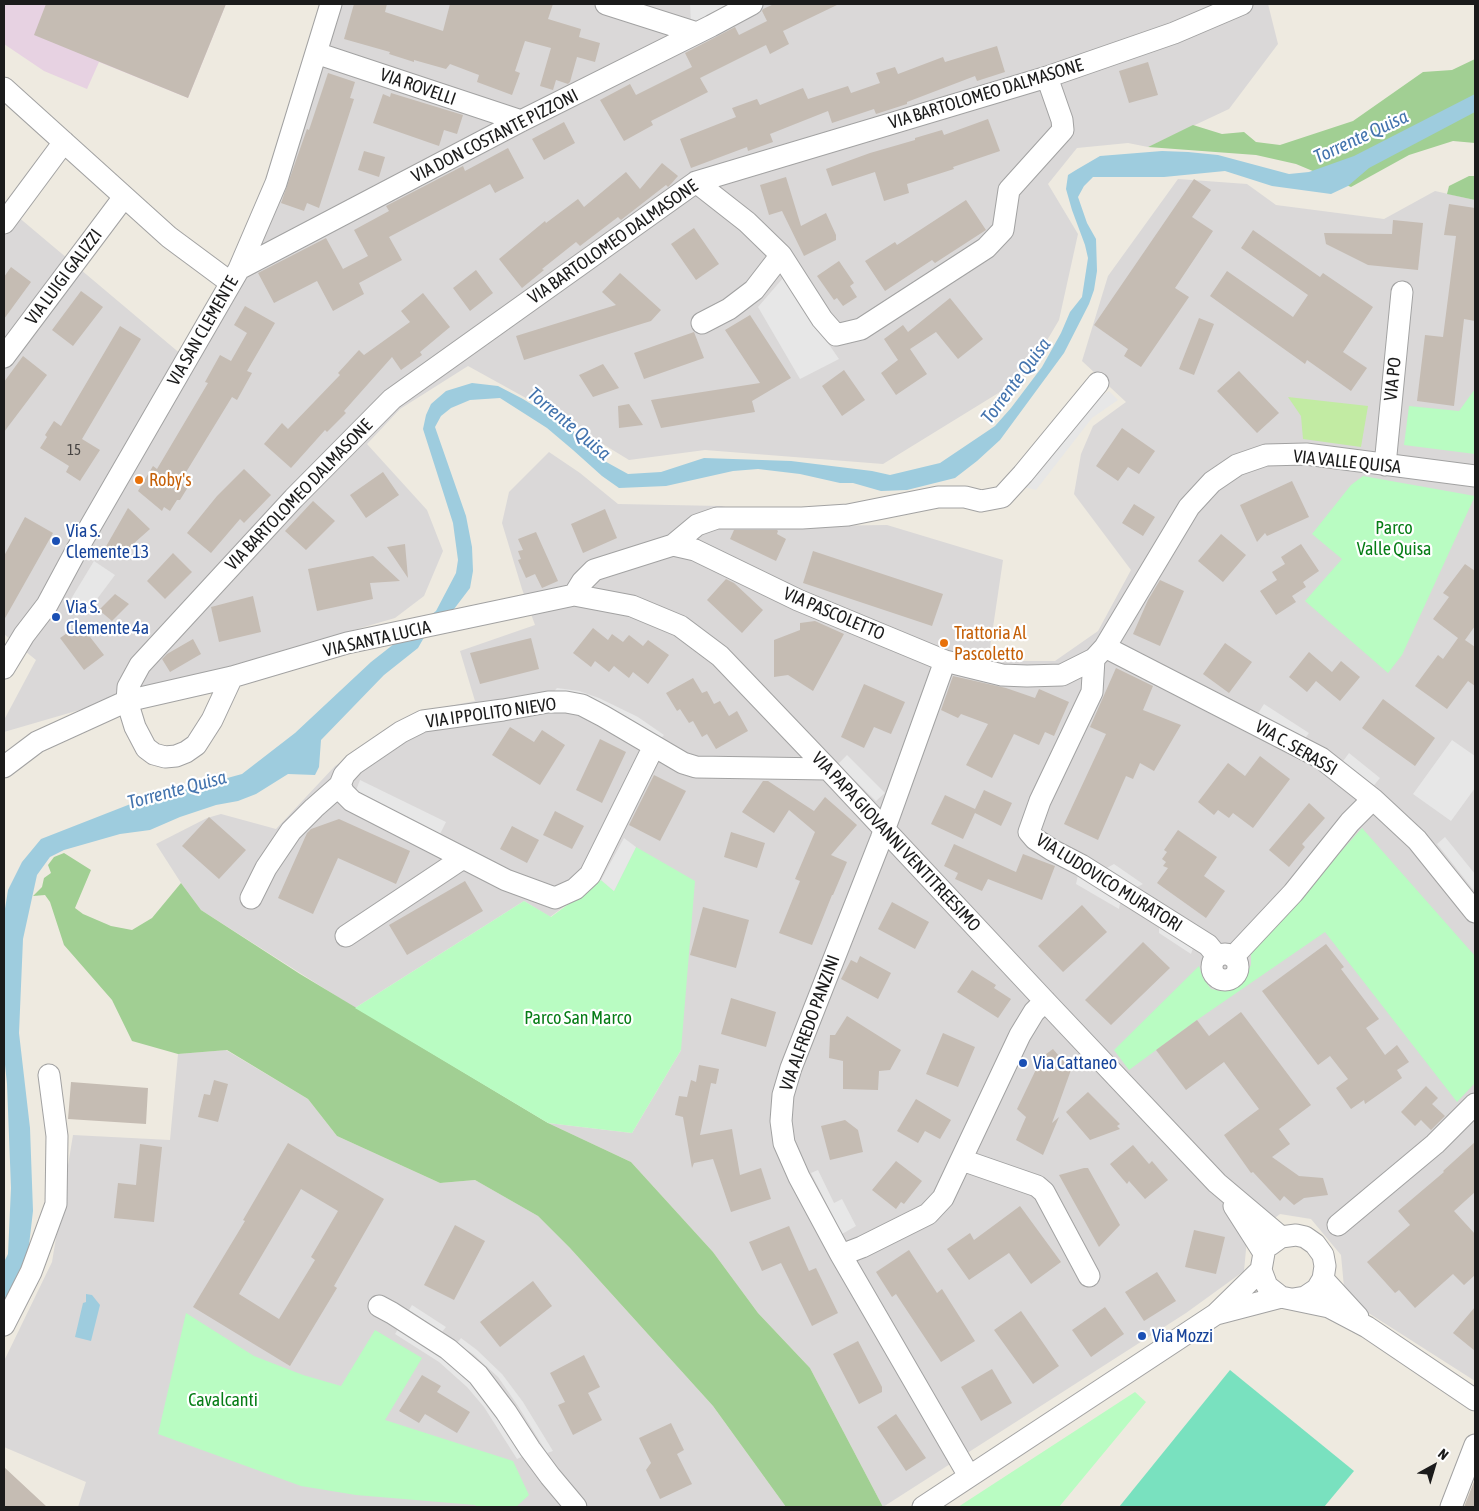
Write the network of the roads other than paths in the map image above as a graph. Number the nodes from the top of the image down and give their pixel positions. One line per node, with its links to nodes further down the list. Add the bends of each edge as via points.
1 (331, 4): 6 (street, VIA SAN CLEMENTE)
2 (606, 4): 5 (street)
3 (752, 4): 5 (street, VIA DON COSTANTE PIZZONI)
4 (1242, 4): 7 (street, VIA BARTOLOMEO DALMASONE, via 1174,33)
5 (697, 33): 9 (street, VIA DON COSTANTE PIZZONI)
6 (316, 53): 9 (street, VIA ROVELLI); 15 (street, VIA SAN CLEMENTE, via 276,183)
7 (1047, 77): 11 (street, VIA BARTOLOMEO DALMASONE); 14 (street, via 1063,130 1009,190 1003,230 986,248 861,329 836,335)
8 (4, 88): 10 (street)
9 (521, 121): 15 (street, VIA DON COSTANTE PIZZONI)
10 (64, 142): 12 (street); 13 (street)
11 (696, 182): 14 (street, via 747,222); 31 (street, VIA BARTOLOMEO DALMASONE, via 392,399 294,498 140,665 128,688)
12 (124, 197): 15 (street, via 169,237); 18 (street, VIA LUIGI GALIZZI)
13 (4, 223)
14 (781, 255): 17 (street, via 754,290)
15 (235, 276): 25 (street, VIA SAN CLEMENTE, via 47,605)
16 (1402, 292): 20 (street, VIA PO)
17 (702, 323)
18 (4, 357)
19 (1098, 383): 22 (street, via 1002,497 981,501 965,497 938,497 848,515 717,518 698,524)
20 (1385, 465): 21 (street, VIA VALLE QUISA); 27 (street, VIA VALLE QUISA, via 1306,454 1266,455 1237,465 1212,482 1189,507)
21 (1475, 476)
22 (673, 545): 23 (street, via 594,570); 28 (street, VIA PASCOLETTO, via 695,550 798,600)
23 (574, 595): 24 (street, VIA PAPA GIOVANNI VENTITREESIMO); 34 (street, VIA PAPA GIOVANNI VENTITREESIMO, via 632,606 680,626 720,656)
24 (524, 607): 30 (street, VIA SANTA LUCIA, via 347,643)
25 (24, 635): 26 (street); 29 (street, VIA SAN CLEMENTE)
26 (4, 642)
27 (1100, 653): 28 (street, VIA PASCOLETTO, via 1062,675 1002,675); 36 (street, VIA C. SERASSI, via 1321,758); 36 (street, VIA LUDOVICO MURATORI, via 1092,692 1040,801 1029,832 1035,840 1081,864 1225,957 1293,893 1350,822)
28 (945, 661): 37 (street, VIA ALFREDO PANZINI)
29 (4, 668)
30 (232, 677): 31 (street, VIA SANTA LUCIA); 31 (street, via 206,732 196,745 176,756 165,757 146,748)
31 (127, 700): 33 (street, VIA SANTA LUCIA, via 37,742)
32 (654, 746): 34 (street, VIA IPPOLITO NIEVO, via 696,767); 35 (street, VIA IPPOLITO NIEVO, via 582,706 548,702 423,721 354,764); 38 (street, via 590,875 575,889 555,898 506,880)
33 (4, 767)
34 (828, 769): 37 (street, VIA PAPA GIOVANNI VENTITREESIMO)
35 (340, 785): 38 (street, via 352,801); 39 (street, VIA IPPOLITO NIEVO, via 291,831)
36 (1373, 799): 40 (street, VIA C. SERASSI, via 1417,840)
37 (884, 829): 42 (street, VIA PAPA GIOVANNI VENTITREESIMO); 50 (street, VIA ALFREDO PANZINI, via 783,1095 781,1120 784,1143)
38 (463, 858): 41 (street)
39 (251, 898)
40 (1475, 912)
41 (346, 936)
42 (1045, 1001): 45 (street, via 1020,1035); 46 (street, VIA PAPA GIOVANNI VENTITREESIMO)
43 (49, 1075): 58 (street, via 57,1136 56,1204 32,1272)
44 (1475, 1104): 47 (street, via 1434,1144)
45 (962, 1160): 50 (street, via 943,1198 928,1214); 53 (street, via 1037,1186 1044,1192)
46 (1217, 1183): 48 (street, VIA PAPA GIOVANNI VENTITREESIMO); 52 (street, VIA PAPA GIOVANNI VENTITREESIMO, via 1242,1218)
47 (1338, 1225): 49 (street); 51 (street)
48 (1281, 1237): 49 (street); 52 (street, via 1270,1244)
49 (1305, 1237): 51 (street, via 1316,1244)
50 (841, 1255): 62 (street, VIA ALFREDO PANZINI)
51 (1323, 1255): 54 (street)
52 (1262, 1261): 55 (street, VIA PAPA GIOVANNI VENTITREESIMO, via 1267,1286); 57 (street)
53 (1089, 1276)
54 (1323, 1279): 55 (street, via 1317,1289 1305,1297); 59 (street)
55 (1287, 1298): 57 (street); 59 (street, via 1329,1308)
56 (378, 1306): 63 (street, via 448,1349 478,1375 540,1463)
57 (1216, 1314): 62 (street)
58 (4, 1325)
59 (1367, 1327): 60 (street)
60 (1475, 1400)
61 (1475, 1445): 65 (street)
62 (969, 1476): 64 (street)
63 (576, 1507)
64 (923, 1507)
65 (1451, 1507)

